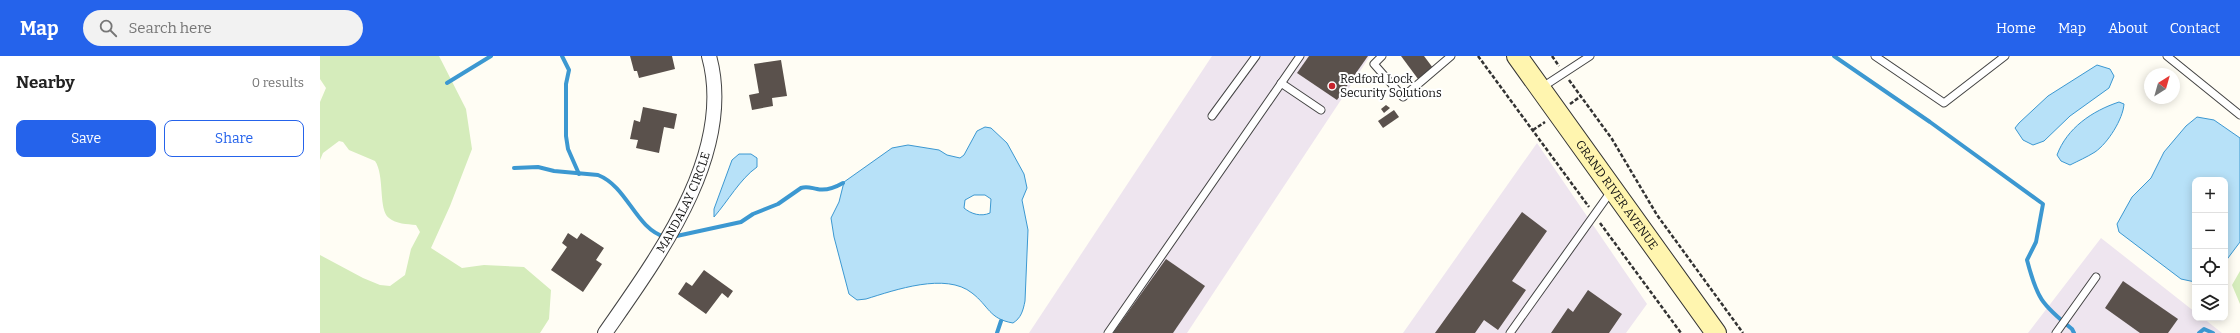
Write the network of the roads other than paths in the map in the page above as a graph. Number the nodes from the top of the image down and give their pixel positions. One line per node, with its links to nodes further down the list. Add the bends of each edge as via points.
1 (709, 56): 18 (street, MANDALAY CIRCLE, via 715,103 711,137 696,186 646,274)
2 (1256, 56): 15 (lane)
3 (1300, 56): 11 (lane)
4 (1382, 56): 5 (lane, via 1374,64 1403,98)
5 (1451, 56)
6 (1517, 56): 12 (main road, GRAND RIVER AVENUE)
7 (1590, 56): 12 (lane)
8 (1875, 56): 9 (lane, via 1944,103)
9 (2006, 56)
10 (2167, 56): 14 (lane)
11 (1281, 83): 13 (lane); 19 (lane)
12 (1541, 88): 16 (main road, GRAND RIVER AVENUE)
13 (1321, 110)
14 (2240, 115)
15 (1212, 116)
16 (1613, 189): 20 (lane); 21 (main road, GRAND RIVER AVENUE)
17 (2096, 277): 22 (lane)
18 (604, 333)
19 (1108, 333)
20 (1510, 333)
21 (1716, 333)
22 (2056, 333)

